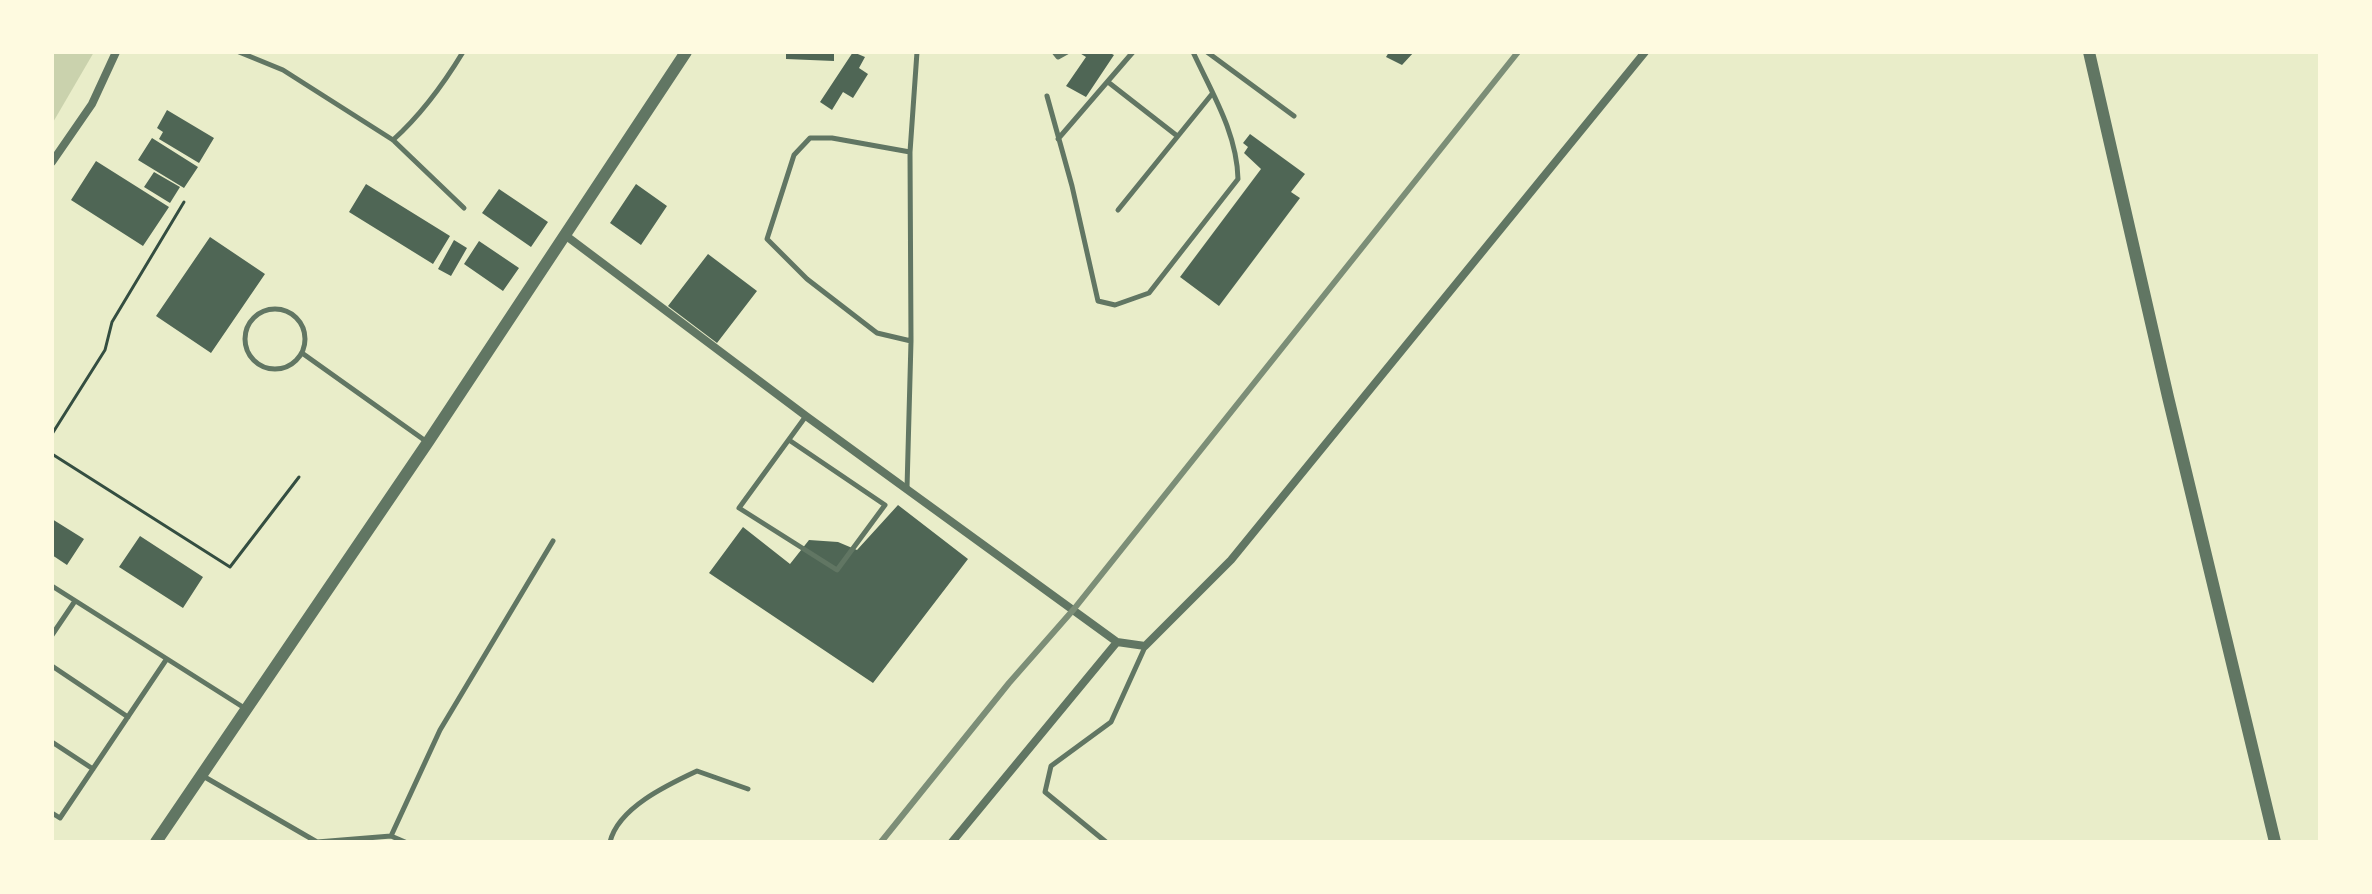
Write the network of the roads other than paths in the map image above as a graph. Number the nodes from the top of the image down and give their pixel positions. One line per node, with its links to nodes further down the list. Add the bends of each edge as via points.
1 (116, 52): 21 (street, via 92,104)
2 (239, 52): 18 (lane, via 283,70)
3 (463, 52): 18 (lane, via 442,87)
4 (686, 52): 24 (street)
5 (917, 52): 20 (lane)
6 (1054, 52): 7 (lane, via 1058,57)
7 (1067, 52)
8 (1133, 52): 13 (lane)
9 (1193, 52): 14 (lane)
10 (1207, 52): 16 (lane)
11 (1645, 52): 36 (street, via 1231,560)
12 (2089, 52): 52 (street)
13 (1108, 82): 17 (lane); 19 (lane)
14 (1212, 94): 17 (lane); 19 (lane, via 1237,155 1238,179 1149,293 1115,305 1098,301)
15 (1047, 96): 19 (lane)
16 (1294, 116)
17 (1176, 135): 23 (lane)
18 (393, 140): 22 (lane)
19 (1058, 140)
20 (910, 152): 25 (lane); 25 (lane, via 810,138 794,155 767,239 807,279 877,333)
21 (52, 162)
22 (464, 208)
23 (1118, 210)
24 (565, 235): 27 (street); 29 (street)
25 (911, 341): 30 (lane)
26 (302, 353): 26 (lane, via 303,328 285,311 259,314 246,330 248,351 262,366 288,366); 29 (lane)
27 (806, 416): 28 (lane); 30 (street)
28 (789, 440): 28 (lane, via 739,508 837,570 885,505)
29 (428, 442): 39 (street)
30 (907, 488): 35 (street)
31 (553, 541): 46 (lane, via 440,730)
32 (52, 586): 33 (lane)
33 (75, 601): 34 (lane); 37 (lane)
34 (52, 635)
35 (1117, 642): 36 (street); 50 (street)
36 (1145, 646): 51 (lane, via 1111,722 1051,766 1045,792)
37 (166, 660): 39 (lane); 40 (lane)
38 (52, 666): 40 (lane)
39 (247, 710): 43 (street)
40 (128, 717): 42 (lane)
41 (52, 742): 42 (lane)
42 (93, 769): 45 (lane, via 60,818)
43 (202, 775): 46 (lane, via 317,842); 47 (street)
44 (748, 789): 49 (lane, via 697,771 657,789 613,829)
45 (52, 813)
46 (391, 836): 48 (lane)
47 (156, 842)
48 (405, 842)
49 (610, 842)
50 (952, 842)
51 (1106, 842)
52 (2275, 842)

